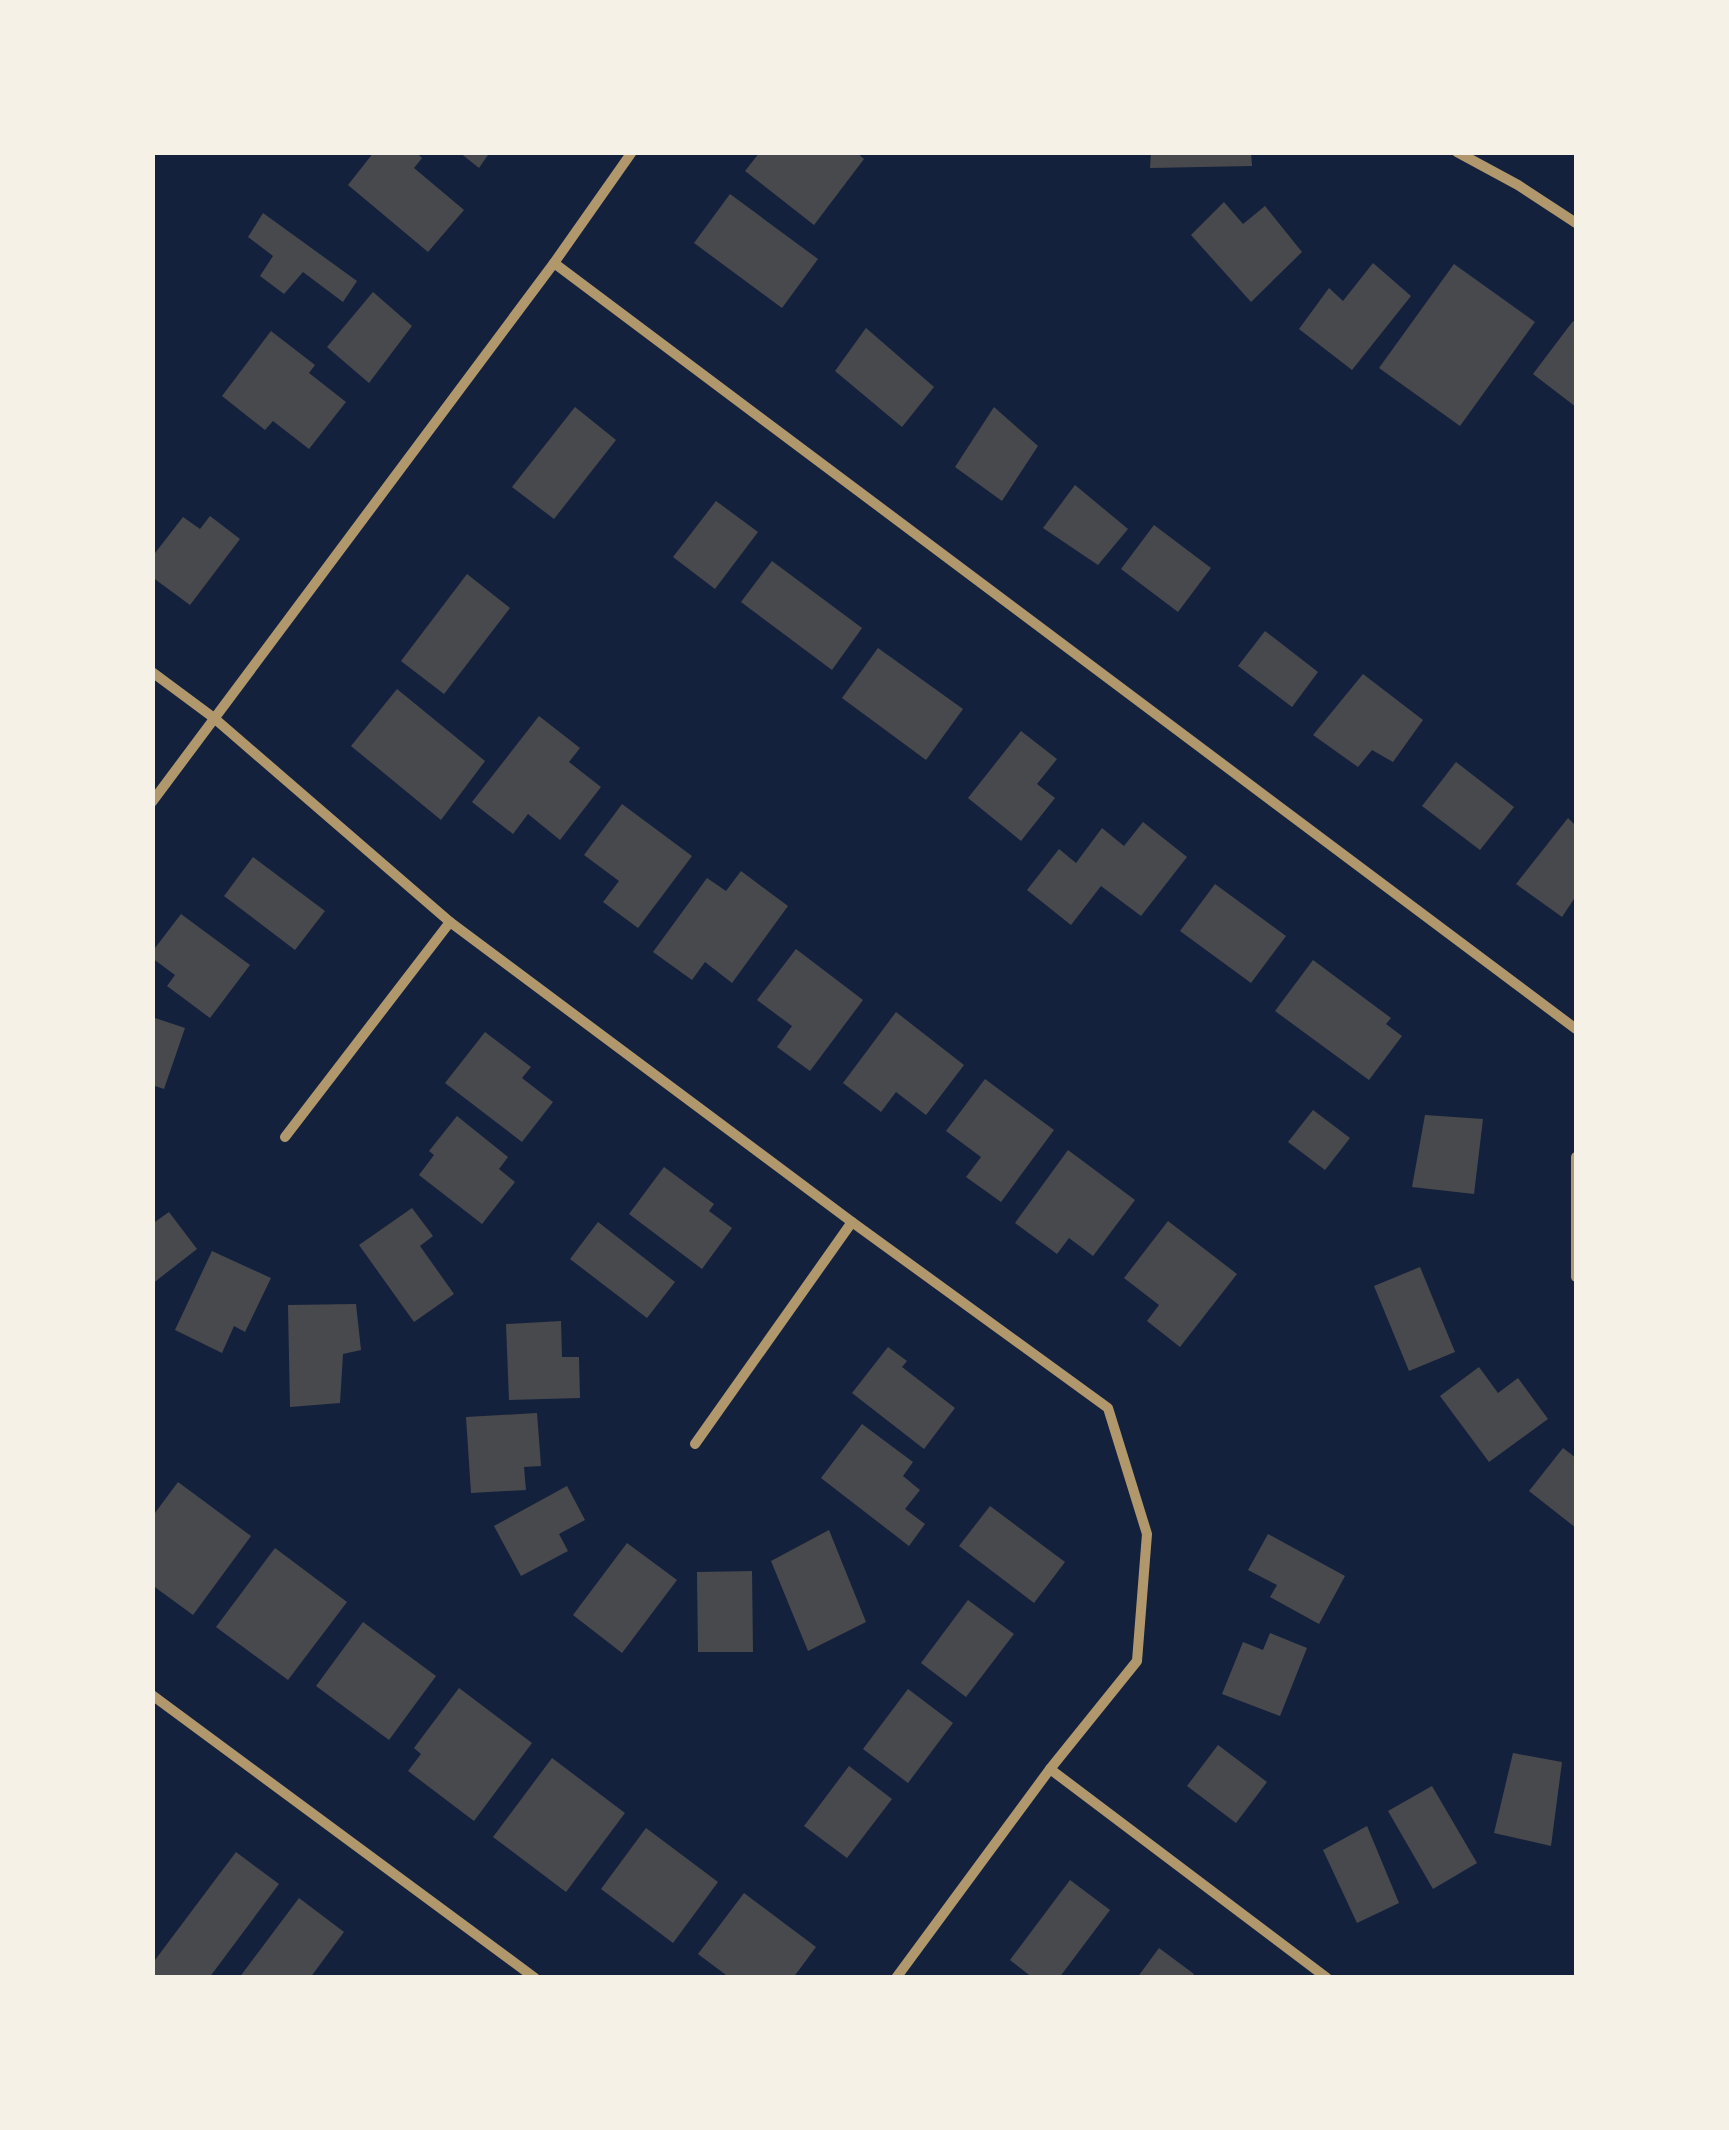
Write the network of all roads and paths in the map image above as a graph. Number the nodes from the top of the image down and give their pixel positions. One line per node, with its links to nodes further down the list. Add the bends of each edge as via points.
1 (632, 152): 4 (street)
2 (1457, 152): 3 (street)
3 (1576, 223)
4 (554, 262): 6 (street); 9 (street)
5 (152, 672): 6 (street)
6 (214, 718): 7 (street); 8 (street)
7 (152, 802)
8 (450, 922): 10 (street); 12 (street)
9 (1576, 1029)
10 (286, 1137)
11 (1576, 1157): 13 (street)
12 (852, 1222): 14 (street); 16 (street, via 1108,1408 1147,1534 1137,1661)
13 (1576, 1277)
14 (694, 1444)
15 (152, 1695): 17 (street)
16 (1050, 1769): 18 (street); 19 (street)
17 (535, 1978)
18 (896, 1978)
19 (1327, 1978)

